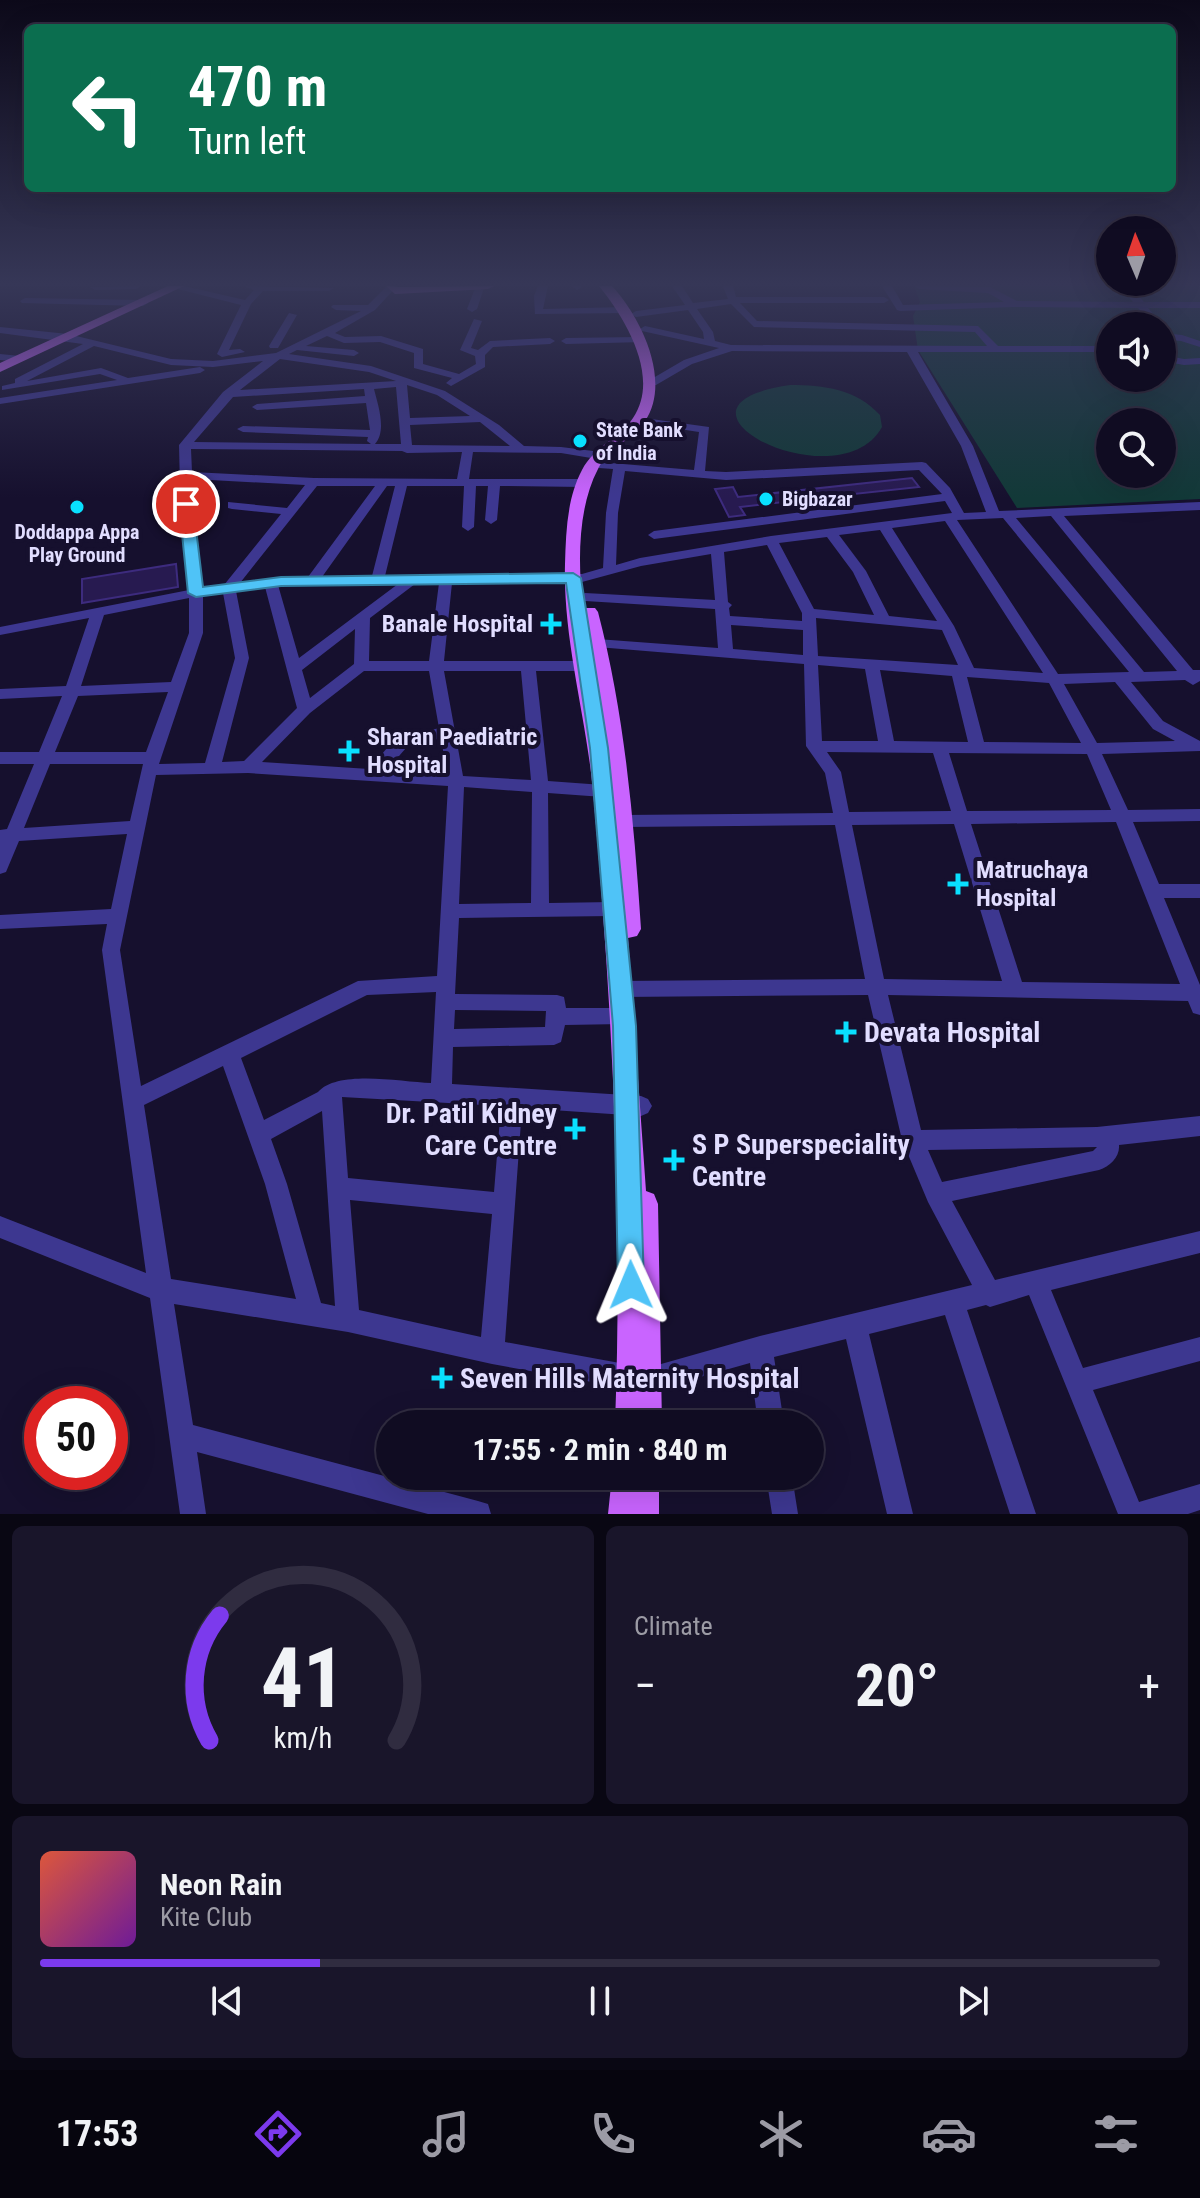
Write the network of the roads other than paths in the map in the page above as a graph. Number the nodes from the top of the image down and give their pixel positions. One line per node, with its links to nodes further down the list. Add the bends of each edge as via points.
1 (25, 357): 15 (main road)
2 (66, 357): 22 (street)
3 (149, 357): 14 (street)
4 (249, 357): 14 (street)
5 (270, 357): 26 (street)
6 (306, 357): 16 (street)
7 (419, 357): 18 (street, via 418,366)
8 (480, 357): 18 (street, via 481,365)
9 (643, 357): 42 (main road, via 645,408)
10 (645, 357): 21 (main road)
11 (704, 357): 21 (street)
12 (915, 357): 56 (street)
13 (1195, 361): 17 (street)
14 (213, 364): 27 (street, via 196,372)
15 (1, 365)
16 (365, 368): 20 (street); 25 (street)
17 (1200, 375)
18 (460, 377): 23 (street)
19 (123, 378): 22 (street, via 101,371)
20 (401, 382): 23 (street); 25 (street); 32 (street)
21 (652, 383): 31 (main road, via 650,412)
22 (3, 389)
23 (436, 392): 30 (street)
24 (266, 393): 25 (street); 26 (street); 29 (street)
25 (370, 393): 28 (street); 35 (street)
26 (227, 394): 36 (street)
27 (0, 401)
28 (291, 404): 29 (street); 34 (street)
29 (257, 407): 33 (street)
30 (483, 419): 32 (street); 39 (street)
31 (644, 421): 42 (main road); 43 (street, via 705,429)
32 (405, 422): 41 (street)
33 (243, 429): 34 (street); 37 (street)
34 (274, 430): 35 (street)
35 (375, 434): 40 (street)
36 (185, 445): 37 (street); 44 (street)
37 (233, 445): 40 (street)
38 (468, 449): 39 (street); 41 (street); 47 (street)
39 (521, 449): 42 (street)
40 (370, 450): 41 (street)
41 (407, 450)
42 (608, 461): 43 (street); 50 (main road); 65 (street); 71 (main road, via 593,486)
43 (699, 474): 51 (street, via 922,466)
44 (185, 475): 45 (street); 73 (street)
45 (314, 482): 49 (street); 54 (street)
46 (402, 482): 47 (street); 49 (street); 68 (street)
47 (466, 482): 48 (street); 60 (street)
48 (494, 482): 50 (street); 58 (street)
49 (383, 483): 67 (street)
50 (584, 483): 71 (main road, via 577,520)
51 (949, 497): 57 (street); 62 (street)
52 (232, 505): 54 (street)
53 (1200, 506): 55 (street)
54 (292, 512): 72 (street)
55 (1054, 512): 56 (street); 92 (street)
56 (1001, 515): 57 (street); 91 (street)
57 (954, 517): 59 (street); 94 (street)
58 (491, 520)
59 (884, 526): 61 (street); 79 (street)
60 (468, 527)
61 (830, 532): 63 (street); 76 (street, via 859,571)
62 (654, 535)
63 (771, 540): 64 (street); 78 (street)
64 (717, 549): 65 (street); 75 (street)
65 (609, 571): 71 (street)
66 (446, 580): 69 (street); 71 (street); 86 (street)
67 (312, 581): 68 (street); 70 (street)
68 (377, 581): 69 (street)
69 (410, 581): 77 (street)
70 (271, 583): 72 (street); 89 (street)
71 (580, 584): 75 (street); 81 (main road); 88 (main road)
72 (229, 588): 73 (street); 111 (street, via 242,658)
73 (196, 593): 74 (street); 96 (street, via 196,633)
74 (98, 611): 80 (street); 97 (street)
75 (725, 612): 78 (street); 82 (street)
76 (883, 618): 78 (street); 79 (street)
77 (363, 619): 85 (street); 89 (street)
78 (809, 619): 83 (street)
79 (947, 626): 90 (street)
80 (0, 631)
81 (597, 643): 82 (street); 120 (main road)
82 (726, 653): 83 (street)
83 (808, 659): 84 (street); 101 (street)
84 (872, 664): 90 (street); 102 (street)
85 (361, 666): 86 (street); 99 (street)
86 (436, 666): 87 (street); 100 (street)
87 (528, 666): 88 (street); 114 (street)
88 (585, 666): 115 (main road)
89 (295, 668): 99 (street)
90 (963, 671): 94 (street); 105 (street)
91 (1139, 675): 92 (street); 93 (street)
92 (1194, 675): 95 (street)
93 (1118, 676): 94 (street); 104 (street, via 1158,725)
94 (1056, 679): 106 (street)
95 (1200, 686)
96 (177, 687): 97 (street); 109 (street)
97 (73, 689): 98 (street); 107 (street)
98 (0, 694)
99 (305, 709): 110 (street)
100 (448, 731): 112 (street, via 400,744); 113 (street)
101 (814, 746): 102 (street); 117 (street, via 833,772)
102 (887, 747): 103 (street)
103 (939, 747): 105 (street); 118 (street)
104 (1199, 747): 106 (street)
105 (977, 748): 106 (street)
106 (1092, 749): 119 (street)
107 (46, 756): 108 (street); 109 (street); 122 (street)
108 (0, 758)
109 (151, 764): 111 (street); 121 (street)
110 (248, 767): 111 (street); 112 (street)
111 (212, 768)
112 (373, 775): 113 (street)
113 (456, 781): 114 (street); 128 (street)
114 (540, 787): 115 (street); 126 (street)
115 (603, 791): 127 (main road)
116 (1200, 815): 119 (street)
117 (842, 816): 118 (street); 120 (street); 131 (street)
118 (959, 816): 119 (street); 133 (street)
119 (1123, 816): 124 (street)
120 (623, 821): 132 (main road)
121 (137, 827): 122 (street); 129 (street)
122 (7, 835): 123 (street)
123 (0, 867)
124 (1153, 891): 125 (street); 135 (street)
125 (1200, 891)
126 (540, 909): 127 (street); 128 (street)
127 (613, 909): 132 (main road)
128 (450, 911): 134 (street)
129 (118, 916): 130 (street); 143 (street, via 111,950)
130 (0, 922)
131 (876, 987): 132 (street); 133 (street); 148 (street)
132 (628, 990): 136 (main road); 144 (main road)
133 (1015, 991): 135 (street)
134 (446, 993): 137 (street, via 557,1003); 138 (street); 139 (street, via 365,987)
135 (1198, 998)
136 (623, 1016): 137 (street); 144 (main road)
137 (556, 1017): 138 (street, via 554,1036)
138 (444, 1038): 141 (street)
139 (229, 1053): 143 (street); 146 (street)
140 (331, 1092): 141 (street, via 342,1088); 146 (street); 149 (street)
141 (441, 1093): 142 (street)
142 (512, 1099): 144 (street); 151 (street)
143 (132, 1101): 155 (street)
144 (635, 1106): 164 (main road)
145 (1200, 1126): 147 (street)
146 (259, 1134): 158 (street)
147 (1108, 1136): 148 (street); 150 (street, via 1109,1149 1099,1160)
148 (913, 1140): 150 (street)
149 (338, 1188): 151 (street); 159 (street)
150 (936, 1194): 156 (street)
151 (505, 1204): 163 (street)
152 (2, 1230): 155 (street)
153 (1200, 1242): 154 (street)
154 (1036, 1283): 156 (street); 165 (street)
155 (158, 1289): 158 (street); 169 (street)
156 (990, 1295): 157 (street)
157 (953, 1303): 160 (street); 180 (street)
158 (312, 1316): 159 (street)
159 (348, 1320): 163 (street)
160 (855, 1326): 161 (street); 179 (street)
161 (760, 1348): 164 (street); 168 (street)
162 (1200, 1349): 165 (street)
163 (492, 1352): 164 (street)
164 (640, 1378): 166 (main road); 167 (main road)
165 (1076, 1382): 181 (street)
166 (634, 1410)
167 (644, 1410)
168 (769, 1410)
169 (181, 1435): 174 (street); 175 (street)
170 (627, 1490): 176 (main road)
171 (643, 1490): 177 (main road)
172 (781, 1490): 178 (street)
173 (1200, 1497): 182 (street)
174 (193, 1514)
175 (478, 1514)
176 (625, 1514)
177 (642, 1514)
178 (785, 1514)
179 (900, 1514)
180 (1023, 1514)
181 (1131, 1514)
182 (1143, 1514)

